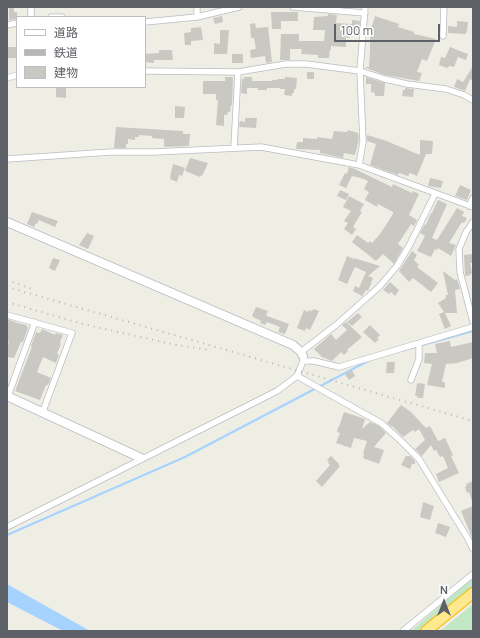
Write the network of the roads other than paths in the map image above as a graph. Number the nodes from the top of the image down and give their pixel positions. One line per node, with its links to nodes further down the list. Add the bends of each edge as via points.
1 (197, 7): 6 (street)
2 (238, 7): 6 (street)
3 (293, 7): 5 (street)
4 (444, 7): 8 (street)
5 (365, 10): 9 (street)
6 (197, 17): 7 (street)
7 (146, 22)
8 (443, 36)
9 (360, 71): 11 (street, via 286,64); 12 (street, via 407,84 446,88); 15 (street, via 363,142)
10 (146, 72): 11 (street)
11 (238, 72): 13 (street)
12 (473, 100)
13 (234, 147): 14 (street); 15 (street, via 261,147)
14 (7, 159)
15 (359, 165): 16 (street)
16 (435, 194): 18 (street); 26 (street, via 397,266 379,287)
17 (473, 198): 18 (street)
18 (471, 207)
19 (7, 222): 26 (street, via 294,345)
20 (473, 222): 23 (street, via 459,249 460,272)
21 (7, 314): 22 (street)
22 (36, 322): 29 (street); 30 (street, via 72,333)
23 (473, 322)
24 (473, 327): 25 (street)
25 (419, 344): 26 (street, via 339,367); 28 (street, via 419,359)
26 (303, 356): 27 (street)
27 (297, 376): 31 (street, via 277,391); 33 (street, via 381,423 400,440 419,459)
28 (411, 380)
29 (7, 396): 30 (street)
30 (43, 411): 31 (street)
31 (141, 458): 32 (street)
32 (7, 527)
33 (473, 549)
34 (473, 574): 37 (street)
35 (473, 593): 38 (highway)
36 (473, 601): 39 (highway)
37 (405, 631)
38 (426, 631)
39 (436, 631)

